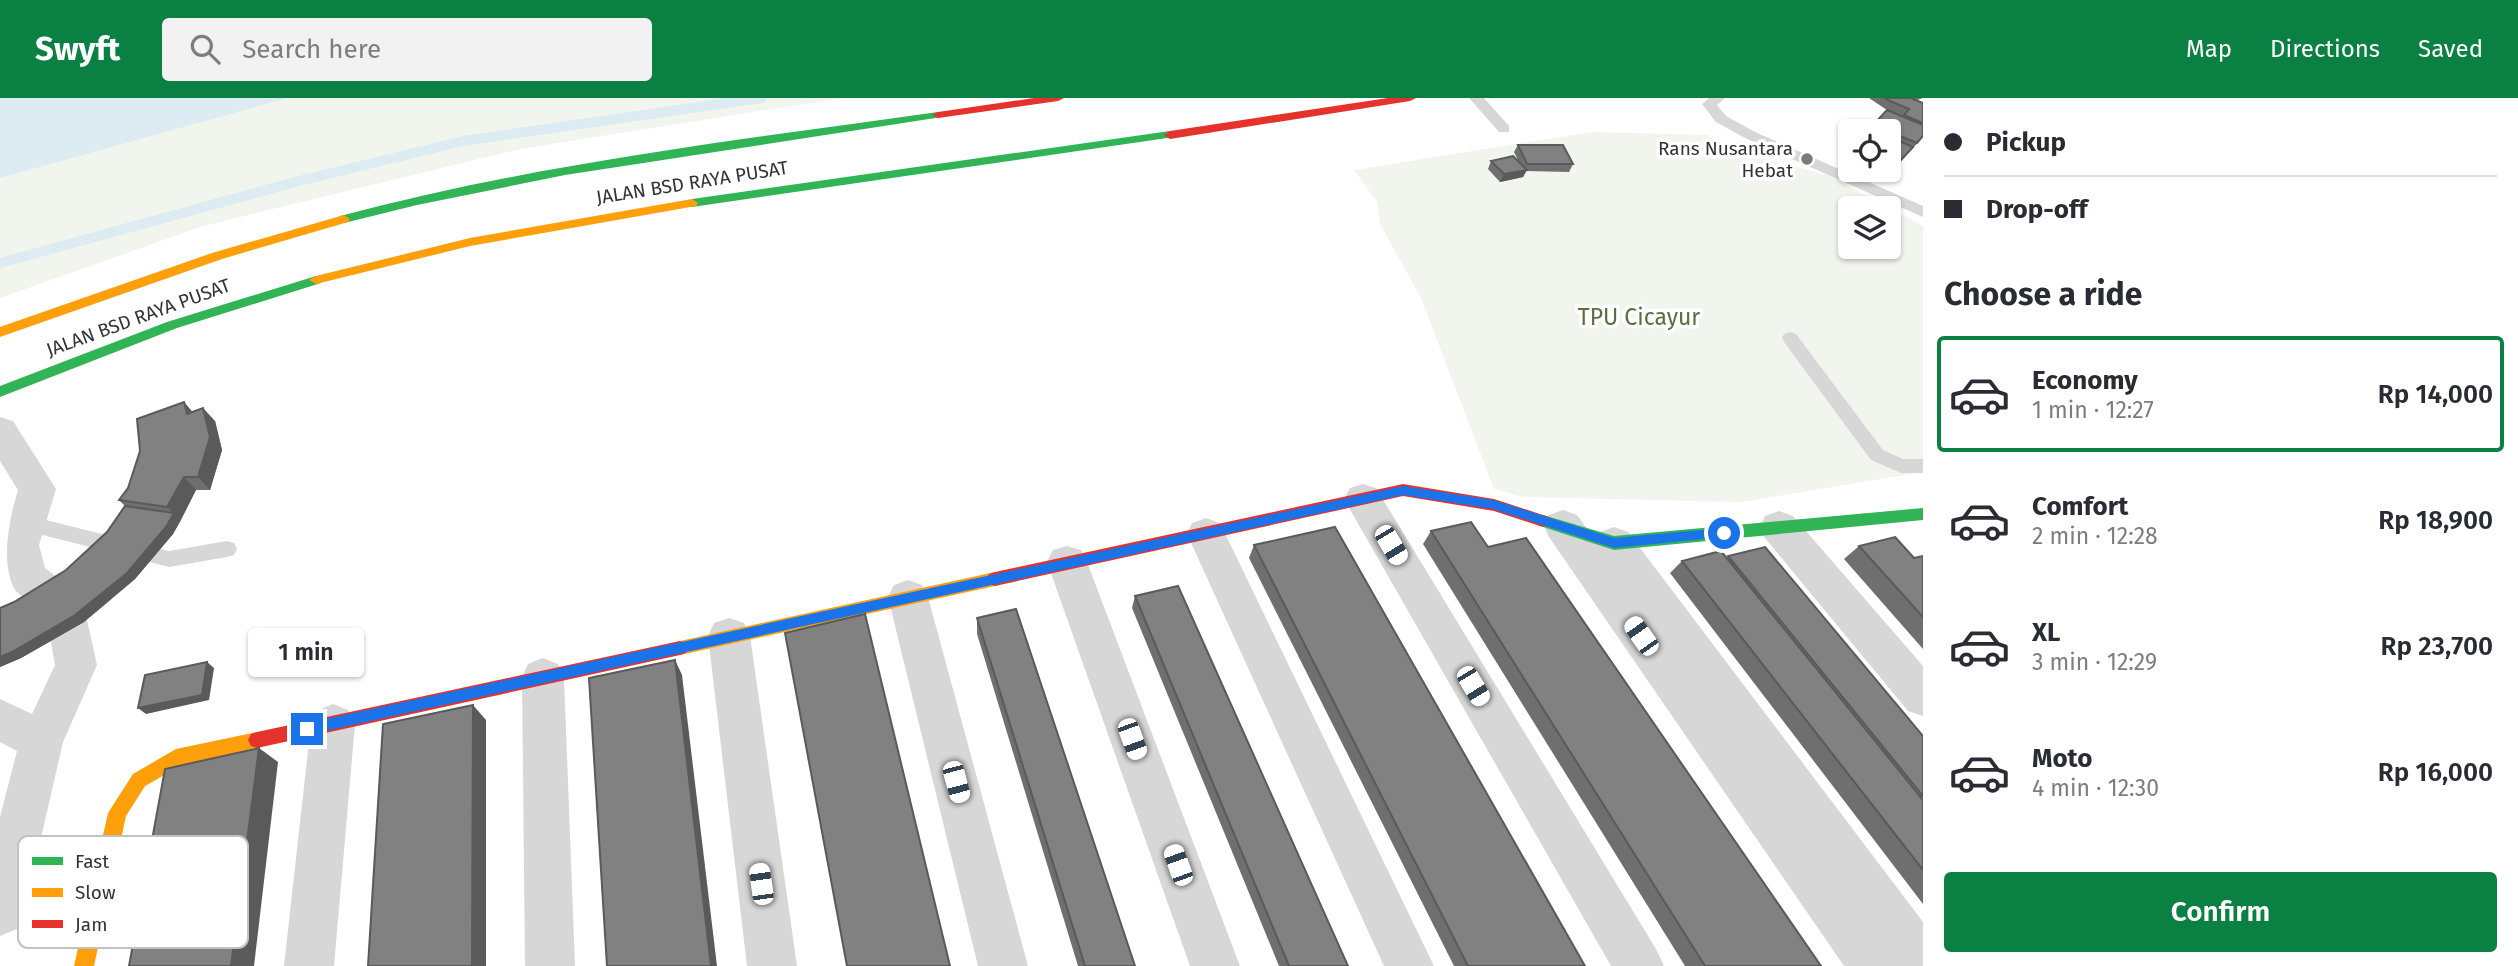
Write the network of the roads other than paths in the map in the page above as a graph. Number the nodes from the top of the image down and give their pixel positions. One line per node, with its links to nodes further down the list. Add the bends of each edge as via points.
1 (1058, 98): 10 (main road, JALAN BSD RAYA PUSAT, via 550,174 435,197 197,262)
2 (1410, 98): 7 (main road, JALAN BSD RAYA PUSAT)
3 (1476, 98): 8 (lane)
4 (1693, 98): 5 (lane)
5 (1714, 101): 9 (lane, via 1721,119 1750,135)
6 (1224, 107): 7 (main road)
7 (1235, 126): 12 (main road, JALAN BSD RAYA PUSAT, via 698,202 467,242 266,293)
8 (1504, 129)
9 (1923, 212)
10 (0, 331)
11 (1790, 338): 14 (lane, via 1877,455 1901,466)
12 (0, 392)
13 (0, 431): 20 (street, via 37,489)
14 (1923, 466)
15 (1363, 499): 17 (main road, via 1403,490 1493,505); 19 (main road); 44 (street)
16 (1923, 514): 18 (main road)
17 (1563, 526): 21 (main road); 45 (street)
18 (1779, 527): 21 (main road); 27 (street)
19 (1206, 534): 23 (main road); 43 (street)
20 (15, 541): 22 (lane, via 169,559); 30 (street, via 27,578 64,606 76,665)
21 (1614, 543): 36 (street)
22 (227, 549)
23 (1067, 562): 24 (main road); 42 (street)
24 (908, 597): 25 (main road); 41 (street)
25 (729, 636): 26 (main road); 40 (street)
26 (543, 677): 29 (main road); 39 (street)
27 (1923, 697)
28 (0, 719): 30 (street)
29 (333, 724): 32 (main road, via 176,758 139,780 117,813); 38 (street)
30 (41, 742): 31 (street)
31 (18, 836)
32 (112, 836)
33 (18, 837): 34 (street)
34 (0, 912)
35 (88, 948): 37 (main road)
36 (1923, 963)
37 (84, 966)
38 (309, 966)
39 (550, 966)
40 (772, 966)
41 (1003, 966)
42 (1215, 966)
43 (1409, 966)
44 (1639, 966)
45 (1874, 966)

